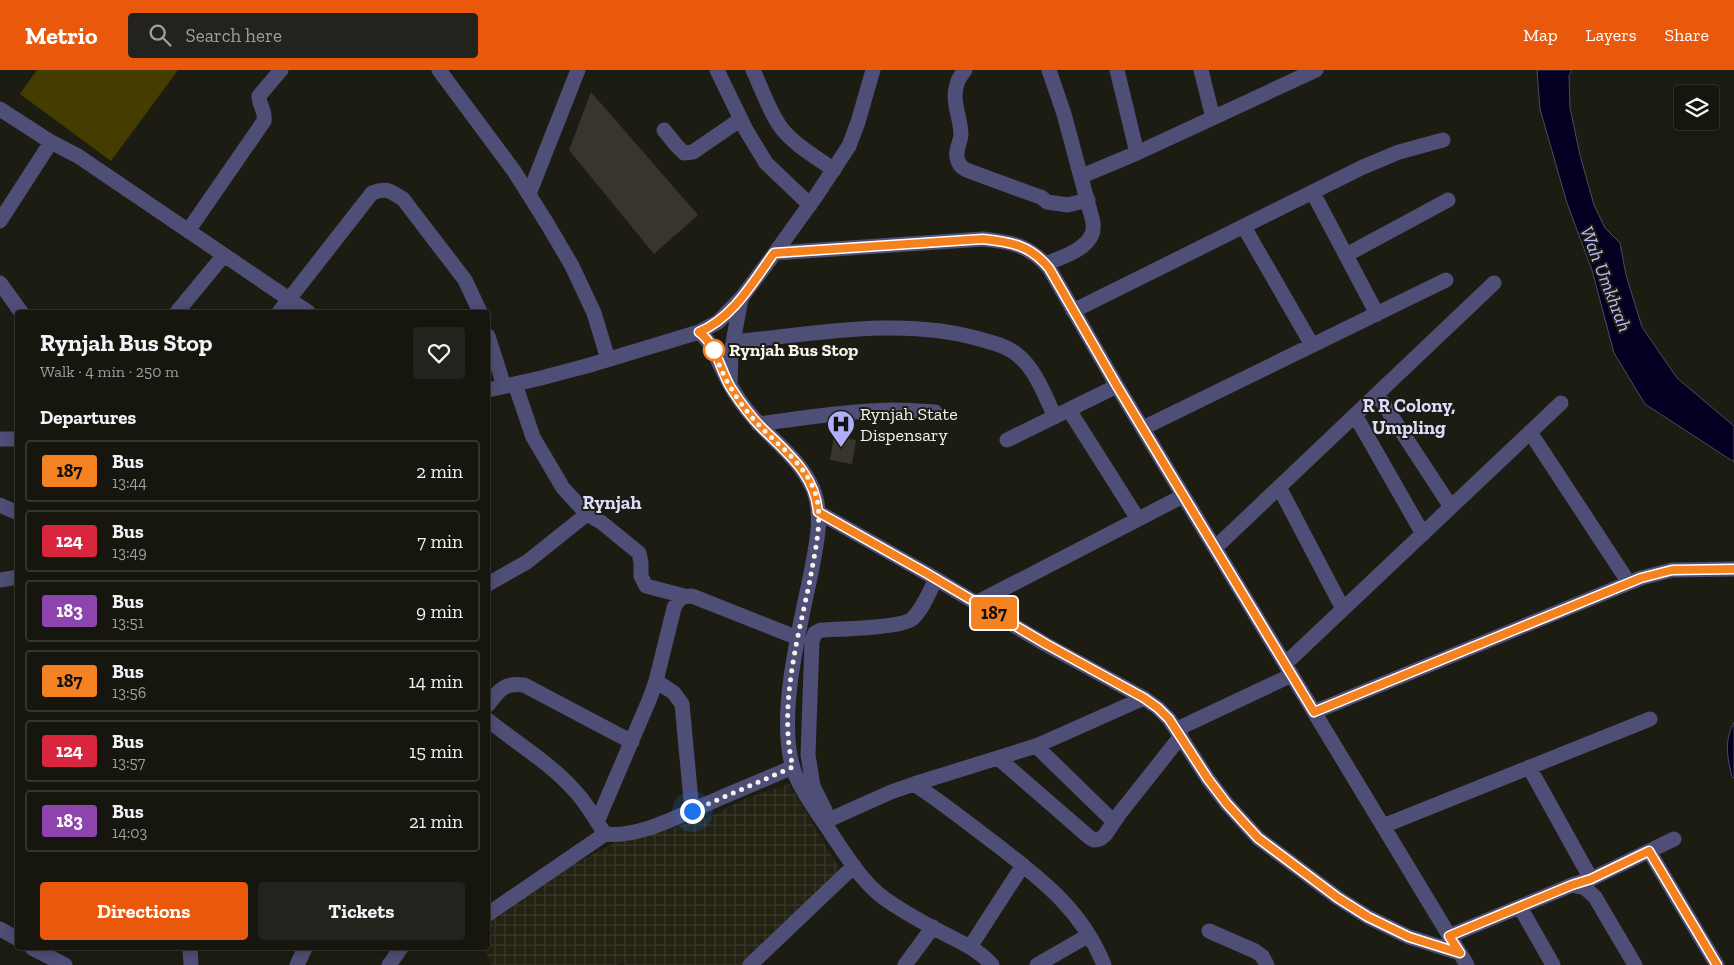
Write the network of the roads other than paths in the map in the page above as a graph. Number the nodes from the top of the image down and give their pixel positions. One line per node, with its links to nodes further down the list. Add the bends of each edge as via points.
1 (281, 70): 28 (street, via 259,96 264,121)
2 (578, 70): 22 (street)
3 (717, 70): 14 (street)
4 (753, 70): 19 (street, via 782,128 805,150)
5 (873, 70): 19 (street, via 849,146)
6 (965, 70): 23 (street, via 957,84 955,97 961,129 957,150 960,167 1047,202 1068,205)
7 (1049, 70): 20 (street)
8 (1117, 70): 18 (street)
9 (1201, 70): 13 (street)
10 (1316, 70): 13 (street)
11 (444, 72): 22 (street)
12 (0, 109): 17 (street)
13 (1213, 118): 18 (street)
14 (740, 119): 15 (street, via 692,152 684,153); 25 (street, via 766,163)
15 (664, 130)
16 (1443, 140): 21 (street, via 1384,158)
17 (51, 142): 26 (street); 28 (street, via 78,156)
18 (1137, 153): 20 (street)
19 (834, 170): 25 (street)
20 (1082, 176): 23 (street)
21 (1313, 192): 27 (street); 30 (street)
22 (529, 194): 49 (street, via 572,266 594,313)
23 (1088, 200): 32 (street, via 1093,222 1089,240)
24 (1448, 200): 30 (street)
25 (810, 205): 29 (street)
26 (0, 221)
27 (1244, 227): 43 (street); 48 (street)
28 (188, 231): 31 (street)
29 (774, 253): 32 (street, via 983,239 1014,243); 36 (street)
30 (1346, 254): 44 (street)
31 (224, 255): 37 (street); 39 (street)
32 (1045, 264): 43 (street)
33 (1446, 280): 44 (street)
34 (0, 283): 38 (street)
35 (1494, 283): 54 (street)
36 (742, 297): 45 (street, via 718,322); 47 (street)
37 (290, 299): 40 (street); 41 (street); 42 (street, via 372,193 382,189 403,199 464,280)
38 (20, 310)
39 (179, 310)
40 (281, 310)
41 (305, 310)
42 (479, 310)
43 (1073, 311): 51 (street)
44 (1377, 314): 48 (street)
45 (699, 332): 49 (street); 52 (street, via 712,344)
46 (490, 341): 50 (street)
47 (733, 342): 52 (street); 57 (street, via 897,327 953,332 1015,352 1027,363)
48 (1312, 345): 60 (street)
49 (608, 359): 50 (street)
50 (509, 385): 53 (street); 71 (street, via 540,451 563,488)
51 (1117, 386): 57 (street); 60 (street)
52 (731, 387): 59 (street)
53 (490, 390)
54 (1377, 394): 58 (street); 68 (street)
55 (1561, 403): 61 (street)
56 (935, 412): 59 (street, via 868,411)
57 (1062, 413): 64 (street); 72 (street)
58 (1355, 415): 65 (street); 73 (street)
59 (758, 424): 70 (street, via 802,469 816,496)
60 (1143, 428): 66 (street)
61 (1530, 432): 68 (street); 80 (street)
62 (0, 439): 63 (street)
63 (15, 439)
64 (1008, 440)
65 (1280, 487): 74 (street); 83 (street)
66 (1183, 496): 72 (street); 74 (street)
67 (0, 505): 69 (street)
68 (1451, 507): 73 (street)
69 (15, 512)
70 (818, 512): 77 (street); 84 (street, via 813,561)
71 (587, 514): 79 (street, via 527,562); 81 (street, via 639,553 641,576 646,586)
72 (1138, 519): 82 (street)
73 (1422, 534): 83 (street)
74 (1215, 548): 85 (street)
75 (1734, 569): 80 (street, via 1672,570)
76 (15, 578): 78 (street)
77 (936, 579): 82 (street); 100 (street, via 911,620 893,625 815,633 812,641 808,755 813,786)
78 (0, 580)
79 (490, 583)
80 (1629, 583): 89 (street)
81 (684, 596): 84 (street, via 692,596); 86 (street, via 674,608)
82 (976, 603): 87 (street)
83 (1344, 608): 85 (street)
84 (798, 638): 96 (street, via 788,724)
85 (1289, 669): 89 (street); 92 (street)
86 (656, 681): 93 (street); 99 (street, via 674,693 682,704)
87 (1144, 698): 92 (street, via 1158,708); 94 (street)
88 (490, 702): 93 (street, via 507,685 524,685)
89 (1314, 712): 102 (street)
90 (1650, 719): 97 (street)
91 (490, 722): 103 (street, via 564,779)
92 (1179, 733): 101 (street); 123 (street, via 1208,779 1258,838 1368,917)
93 (632, 742): 103 (street)
94 (1036, 746): 95 (street); 101 (street)
95 (998, 758): 98 (street); 101 (street, via 1089,838 1094,840 1105,836)
96 (793, 767): 99 (street); 100 (street, via 805,796)
97 (1528, 767): 102 (street); 108 (street)
98 (914, 784): 100 (street); 107 (street, via 960,815)
99 (692, 811): 103 (street, via 649,828 615,835)
100 (827, 821): 106 (street)
101 (1114, 822)
102 (1383, 826): 116 (street)
103 (601, 828): 111 (street)
104 (1674, 839): 105 (street)
105 (1649, 851): 108 (street); 136 (street)
106 (854, 866): 112 (street, via 871,888 891,904); 128 (street)
107 (1023, 866): 115 (street, via 1070,908); 118 (street)
108 (1591, 879): 109 (street)
109 (1572, 885): 110 (street); 135 (street, via 1585,888 1595,897)
110 (1520, 907): 116 (street); 134 (street)
111 (490, 912)
112 (933, 927): 118 (street); 129 (street)
113 (0, 929): 117 (street)
114 (1209, 931): 133 (street, via 1255,951)
115 (1090, 935): 131 (street); 132 (street)
116 (1449, 936): 123 (street)
117 (15, 937)
118 (970, 947): 130 (street)
119 (36, 950): 124 (street)
120 (190, 950): 125 (street)
121 (304, 950): 126 (street)
122 (400, 950): 127 (street)
123 (1464, 959)
124 (65, 965)
125 (191, 965)
126 (297, 965)
127 (389, 965)
128 (750, 965)
129 (905, 965)
130 (992, 965)
131 (1037, 965)
132 (1104, 965)
133 (1267, 965)
134 (1553, 965)
135 (1635, 965)
136 (1717, 965)

